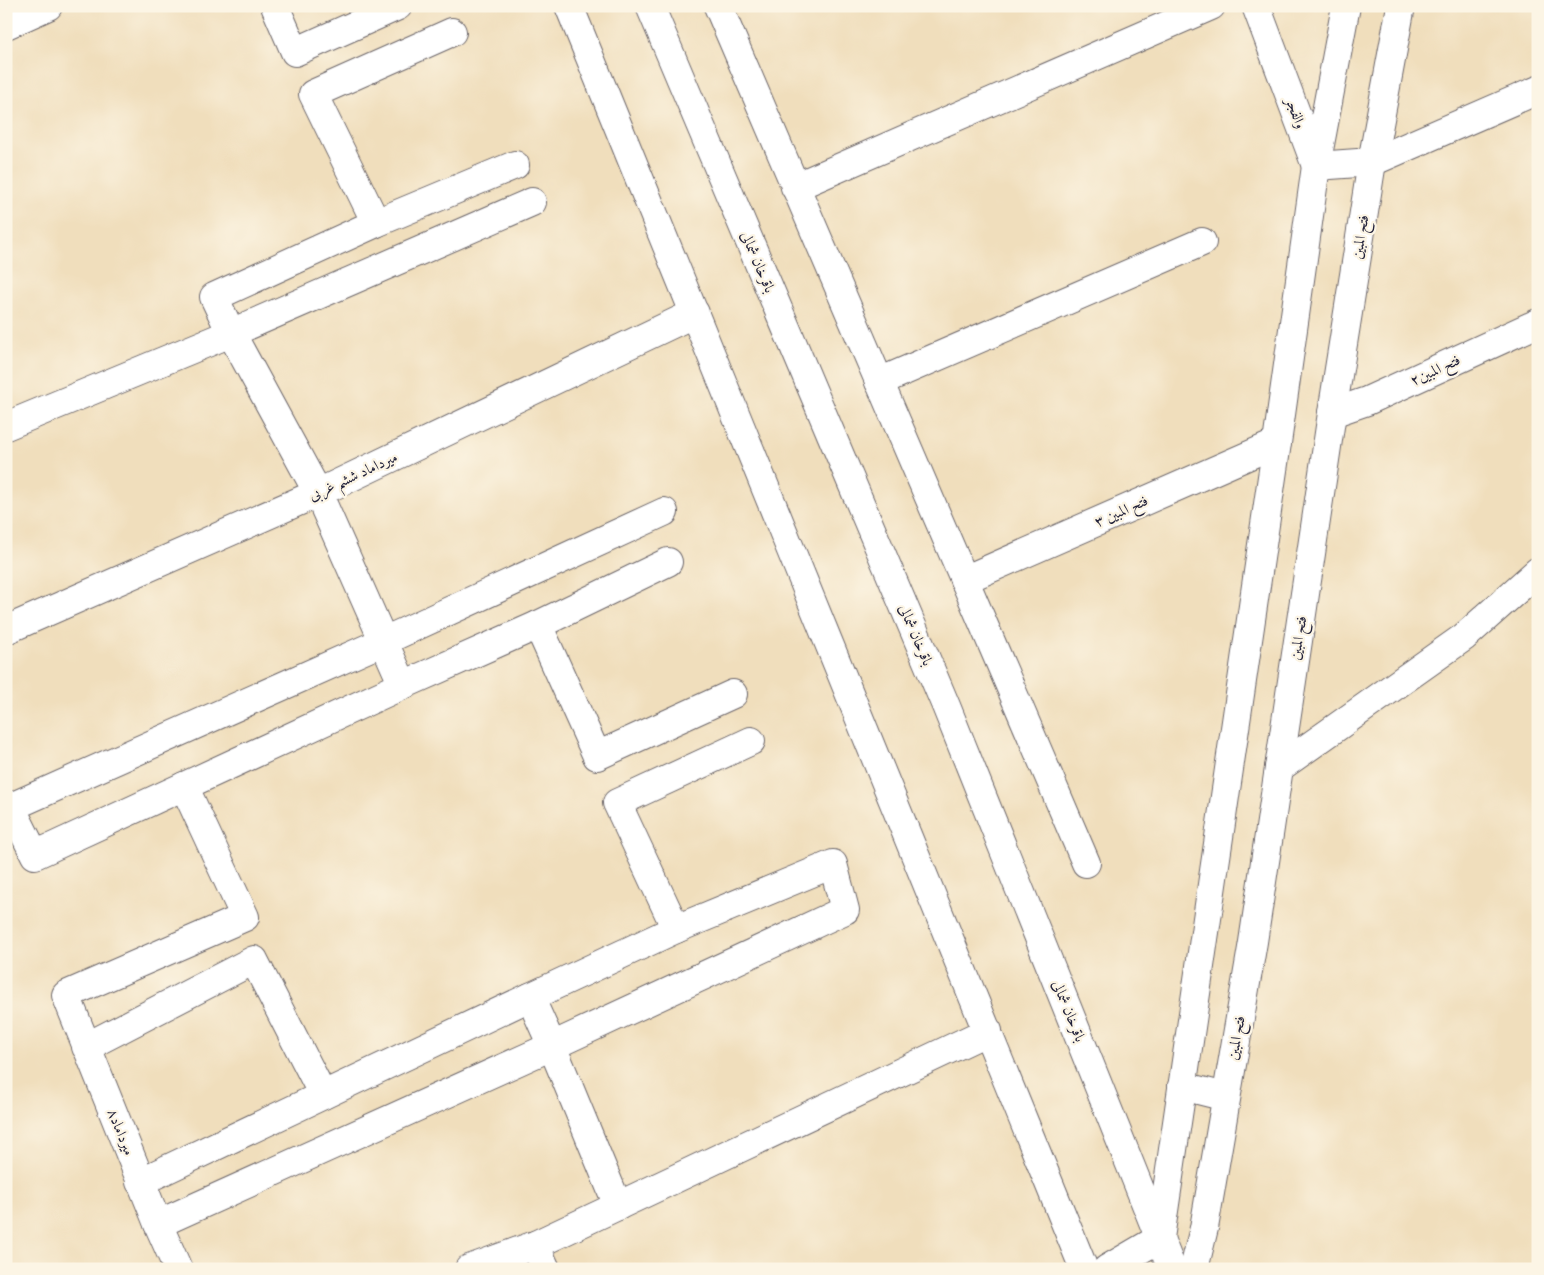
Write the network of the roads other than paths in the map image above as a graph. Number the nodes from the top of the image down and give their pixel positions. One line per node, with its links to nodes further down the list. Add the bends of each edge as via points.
1 (48, 6): 11 (street)
2 (275, 6): 3 (street, via 295,52)
3 (398, 6)
4 (569, 6): 21 (street)
5 (650, 6): 53 (street, باقرخان شمالی, via 946,706)
6 (718, 6): 17 (street)
7 (1211, 6): 17 (street)
8 (1256, 6): 16 (street, والفجر)
9 (1346, 6): 16 (street)
10 (1401, 6): 14 (street, فتح المبین)
11 (6, 25)
12 (452, 32): 19 (street, via 313,94)
13 (1538, 90): 14 (street)
14 (1372, 162): 16 (street); 25 (street, فتح المبین)
15 (515, 165): 19 (street)
16 (1316, 166): 27 (street)
17 (796, 187): 24 (street)
18 (532, 202): 23 (street)
19 (376, 223): 23 (street, via 214,297)
20 (1202, 242): 24 (street)
21 (695, 313): 28 (street, میرداماد ششم غربی); 44 (street)
22 (1538, 323): 25 (street, فتح المبین۲, via 1367,401)
23 (231, 333): 26 (street); 28 (street)
24 (879, 382): 32 (street)
25 (1332, 413): 39 (street, فتح المبین)
26 (6, 426)
27 (1277, 443): 32 (street, فتح المبین ۳); 47 (street)
28 (318, 493): 34 (street, میرداماد ششم غربی); 35 (street)
29 (664, 512): 35 (street)
30 (668, 562): 33 (street)
31 (1538, 571): 39 (street, via 1464,637)
32 (964, 580): 41 (street)
33 (538, 625): 36 (street); 37 (street, via 597,756)
34 (6, 630)
35 (384, 641): 36 (street); 40 (street, via 11,808 35,855)
36 (403, 685): 40 (street)
37 (733, 694)
38 (751, 741): 42 (street, via 617,803)
39 (1279, 768): 49 (street, فتح المبین)
40 (184, 786): 46 (street, میرداماد۸, via 245,917 66,995)
41 (1086, 863)
42 (676, 929): 43 (street); 45 (street, via 833,864 845,910)
43 (530, 997): 45 (street); 48 (street)
44 (988, 1031): 51 (street); 57 (street)
45 (552, 1046): 51 (street); 52 (street)
46 (86, 1047): 48 (street, via 254,960); 50 (street, میرداماد۸)
47 (1182, 1086): 49 (street); 53 (street)
48 (323, 1095): 50 (street)
49 (1226, 1097): 60 (street, فتح المبین)
50 (140, 1182): 52 (street, میرداماد۸)
51 (618, 1206): 54 (street)
52 (158, 1224): 55 (street, میرداماد۸)
53 (1160, 1238): 58 (street); 59 (street, باقرخان شمالی)
54 (541, 1257): 56 (street)
55 (178, 1269)
56 (469, 1269)
57 (1084, 1269)
58 (1107, 1269)
59 (1172, 1269)
60 (1194, 1269)

